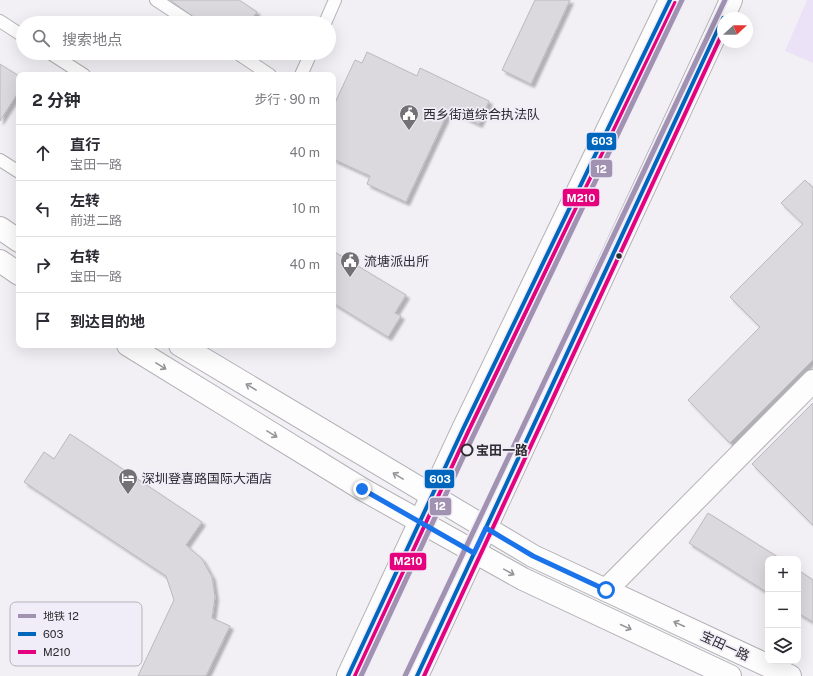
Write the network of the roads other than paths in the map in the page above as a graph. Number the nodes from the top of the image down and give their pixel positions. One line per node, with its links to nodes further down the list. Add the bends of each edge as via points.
1 (156, 0): 6 (lane)
2 (335, 0): 7 (lane)
3 (670, 0): 26 (main road)
4 (732, 0): 5 (main road)
5 (726, 12)
6 (180, 16)
7 (328, 16)
8 (0, 21): 9 (lane)
9 (16, 31)
10 (717, 31): 28 (main road)
11 (61, 60): 14 (lane)
12 (248, 60): 15 (lane)
13 (308, 60): 16 (lane)
14 (79, 72)
15 (266, 72)
16 (302, 72)
17 (0, 160): 18 (lane)
18 (16, 170)
19 (0, 228): 20 (main road)
20 (16, 239)
21 (0, 261): 22 (main road)
22 (16, 272)
23 (133, 348): 27 (main road, 宝田一路, one-way to 27, via 362,489)
24 (185, 348): 26 (main road, 宝田一路, one-way to 24)
25 (813, 381): 30 (main road)
26 (432, 496): 27 (main road); 28 (main road, 宝田一路)
27 (420, 521): 29 (main road, 宝田一路); 31 (main road)
28 (486, 528): 29 (main road); 30 (main road, 宝田一路, via 533,556)
29 (474, 553): 32 (main road); 33 (main road, 宝田一路, one-way to 33, via 523,580)
30 (606, 590): 34 (main road, 宝田一路, one-way to 30)
31 (348, 676)
32 (417, 676)
33 (730, 676)
34 (790, 676)

